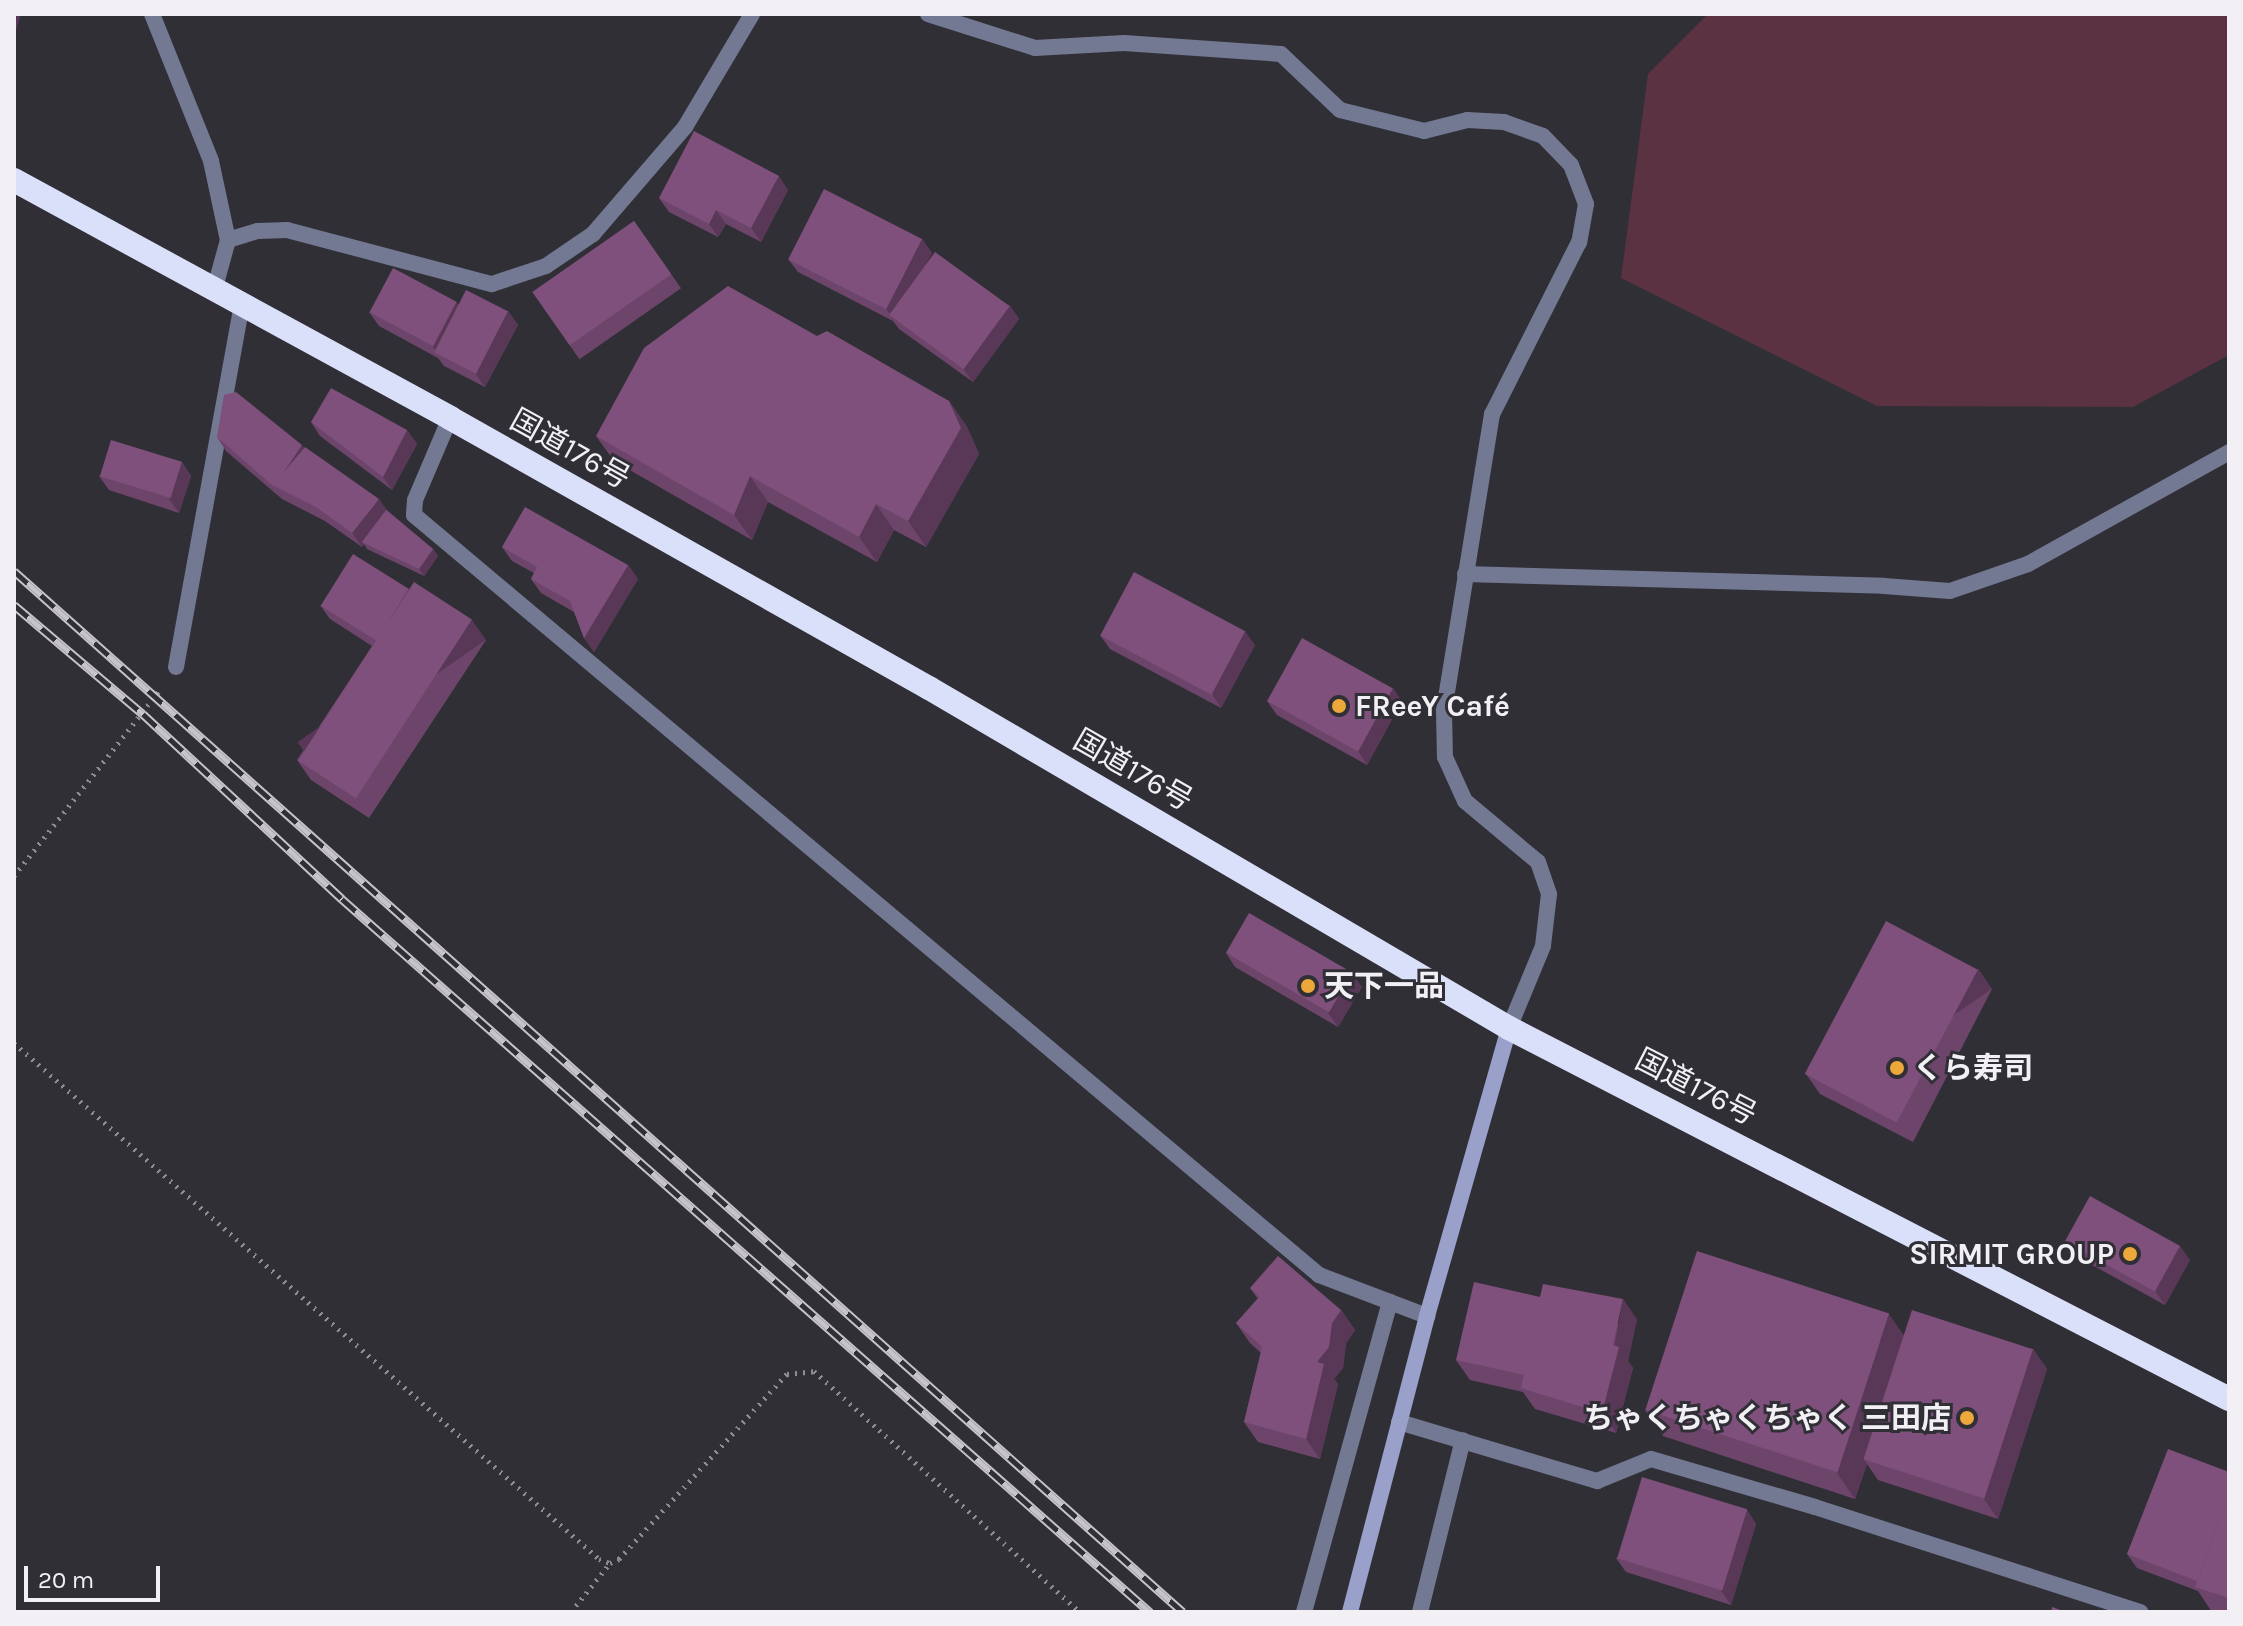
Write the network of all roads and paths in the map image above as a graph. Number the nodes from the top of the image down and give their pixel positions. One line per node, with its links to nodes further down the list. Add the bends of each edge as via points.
1 (152, 14): 5 (street, via 211,161)
2 (752, 14): 5 (street, via 685,127 593,234 546,266 492,284 287,230)
3 (928, 14): 10 (street, via 1035,48 1124,43 1281,54 1340,110 1424,131 1467,120 1504,122 1543,136 1571,165 1586,204 1579,242 1492,414)
4 (14, 180): 6 (highway, 国道176号)
5 (228, 240): 6 (street)
6 (214, 291): 7 (highway, 国道176号)
7 (242, 305): 8 (highway, 国道176号); 11 (street)
8 (450, 418): 13 (highway, 国道176号, via 929,688); 15 (street, via 415,500 414,515 1319,1275)
9 (2229, 452): 10 (street, via 2028,564 1950,591)
10 (1465, 574): 13 (street, via 1444,711 1445,757 1465,801 1538,862 1549,894 1543,946)
11 (176, 667): 12 (path)
12 (14, 876)
13 (1509, 1028): 16 (street); 17 (highway, 国道176号)
14 (14, 1043): 20 (path, via 599,1559)
15 (1390, 1302): 16 (street); 23 (street)
16 (1427, 1316): 18 (street)
17 (2229, 1399)
18 (1399, 1422): 19 (street); 24 (street)
19 (1463, 1440): 25 (street); 26 (street, via 1597,1481 1651,1459)
20 (610, 1563): 21 (path); 22 (path, via 787,1374 814,1371)
21 (571, 1612)
22 (1080, 1612)
23 (1304, 1612)
24 (1350, 1612)
25 (1420, 1612)
26 (2141, 1612)

